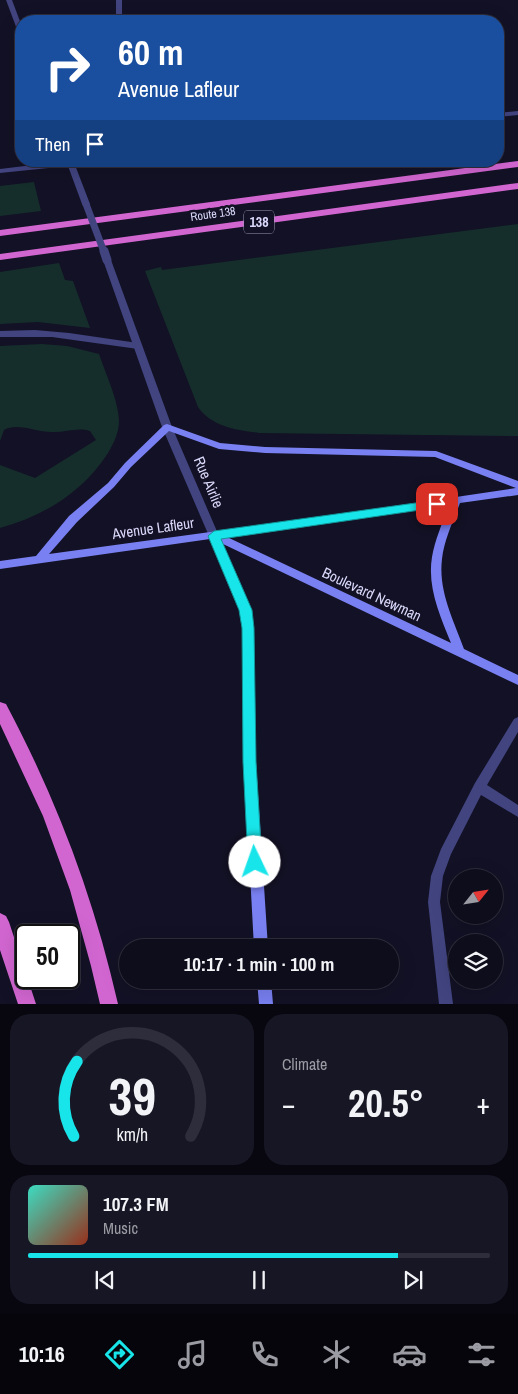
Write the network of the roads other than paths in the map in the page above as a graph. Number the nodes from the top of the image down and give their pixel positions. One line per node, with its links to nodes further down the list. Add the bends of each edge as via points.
1 (119, 0): 3 (street)
2 (9, 4): 4 (street)
3 (119, 15)
4 (15, 18)
5 (518, 113): 6 (street)
6 (504, 114)
7 (518, 164): 8 (highway, Route 138 / 138)
8 (504, 166)
9 (31, 167): 12 (street)
10 (72, 167): 17 (street, Rue Airlie, bridge)
11 (495, 167): 14 (highway, Route 138 / 138)
12 (0, 171)
13 (518, 186): 15 (highway, Route 138 / 138)
14 (0, 233)
15 (0, 257)
16 (0, 334): 17 (street, via 56,334)
17 (138, 346): 18 (street, Rue Airlie)
18 (167, 427): 19 (main road, via 219,446 436,454); 22 (street, Rue Airlie); 23 (main road, via 73,519)
19 (518, 485)
20 (518, 491): 21 (main road, Avenue Lafleur)
21 (456, 501): 22 (main road, Avenue Lafleur); 25 (main road, via 439,546 436,568 440,592)
22 (214, 536): 23 (main road, Avenue Lafleur); 25 (main road, Boulevard Newman); 32 (main road, Rue Airlie, via 246,610 250,762)
23 (39, 559): 24 (main road, Avenue Lafleur)
24 (0, 565)
25 (460, 653): 26 (main road, Boulevard Newman)
26 (518, 680)
27 (0, 709): 35 (highway, via 39,784 63,844 86,911)
28 (518, 722): 29 (street)
29 (479, 787): 30 (street); 37 (street, via 445,853 437,876 434,902)
30 (518, 812)
31 (0, 922): 34 (highway)
32 (260, 939)
33 (265, 989): 36 (main road)
34 (27, 1004)
35 (109, 1004)
36 (266, 1004)
37 (446, 1004)

